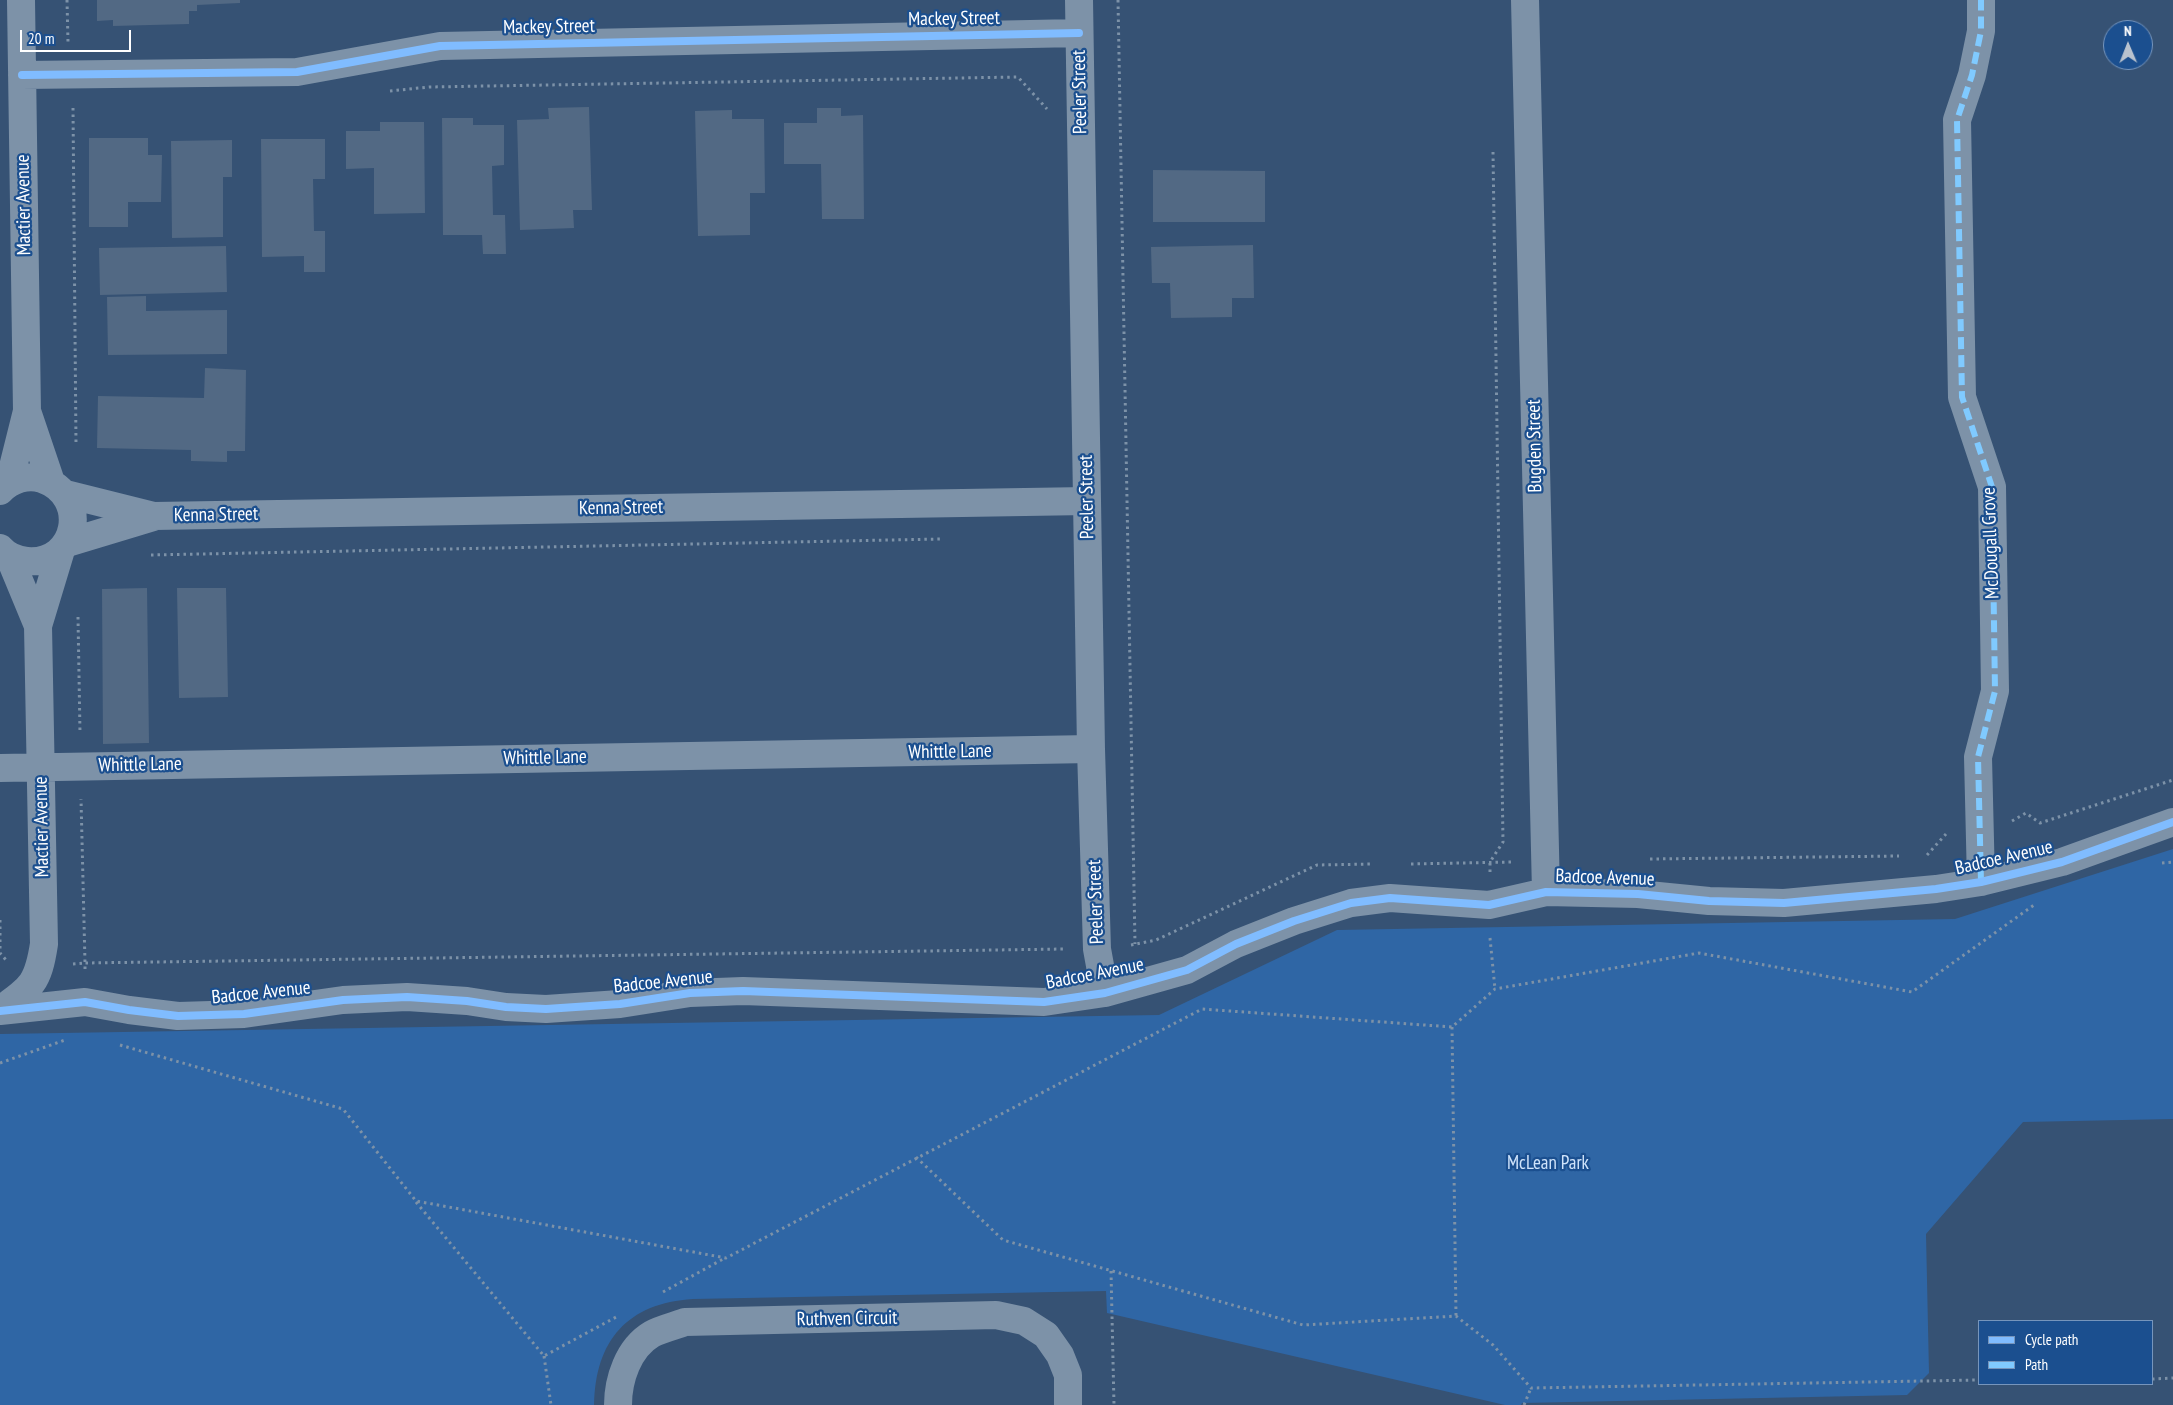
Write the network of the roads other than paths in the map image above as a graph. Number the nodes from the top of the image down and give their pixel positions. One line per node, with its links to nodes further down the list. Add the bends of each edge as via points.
1 (21, 0): 6 (street, Mactier Avenue)
2 (1079, 0): 5 (street, Peeler Street)
3 (1525, 0): 20 (street, Bugden Street)
4 (1982, 0): 19 (street, McDougall Grove, via 1981,31 1972,75 1957,120 1962,397 1992,487 1995,691 1978,757)
5 (1079, 33): 6 (street, Mackey Street, via 440,46 297,72); 10 (street, Peeler Street)
6 (22, 75): 7 (street, Mactier Avenue)
7 (27, 411): 8 (street, Mactier Avenue); 9 (street, Mactier Avenue)
8 (4, 487): 9 (street, Kenna Street, via 22,478 37,477)
9 (58, 488): 11 (street, Kenna Street); 12 (street, Mactier Avenue, via 73,510 73,527)
10 (1087, 501): 11 (street, Kenna Street); 15 (street, Peeler Street)
11 (154, 516): 12 (street, Kenna Street)
12 (64, 546): 13 (street, Kenna Street, via 49,558 36,562 22,561); 14 (street, Mactier Avenue)
13 (3, 551): 14 (street, Mactier Avenue)
14 (38, 626): 16 (street, Mactier Avenue)
15 (1091, 749): 16 (street, Whittle Lane); 21 (street, Peeler Street, via 1097,949)
16 (40, 767): 17 (street, Whittle Lane); 22 (street, Mactier Avenue, via 44,944 40,969 27,991)
17 (0, 768)
18 (2173, 822): 19 (street, Badcoe Avenue, via 2062,862)
19 (1981, 882): 20 (street, Badcoe Avenue, via 1784,903)
20 (1546, 892): 21 (street, Badcoe Avenue, via 1489,905 1390,898 1351,903 1236,944 1186,970)
21 (1105, 993): 22 (street, Badcoe Avenue, via 1044,1002 743,991 690,993 620,1004 546,1008 407,997 343,1000 244,1014 178,1016 85,1002)
22 (0, 1010)
23 (618, 1405): 24 (street, Ruthven Circuit, via 618,1388 629,1357 651,1335 685,1322 996,1315 1024,1321 1046,1335 1068,1374)
24 (1068, 1405)

